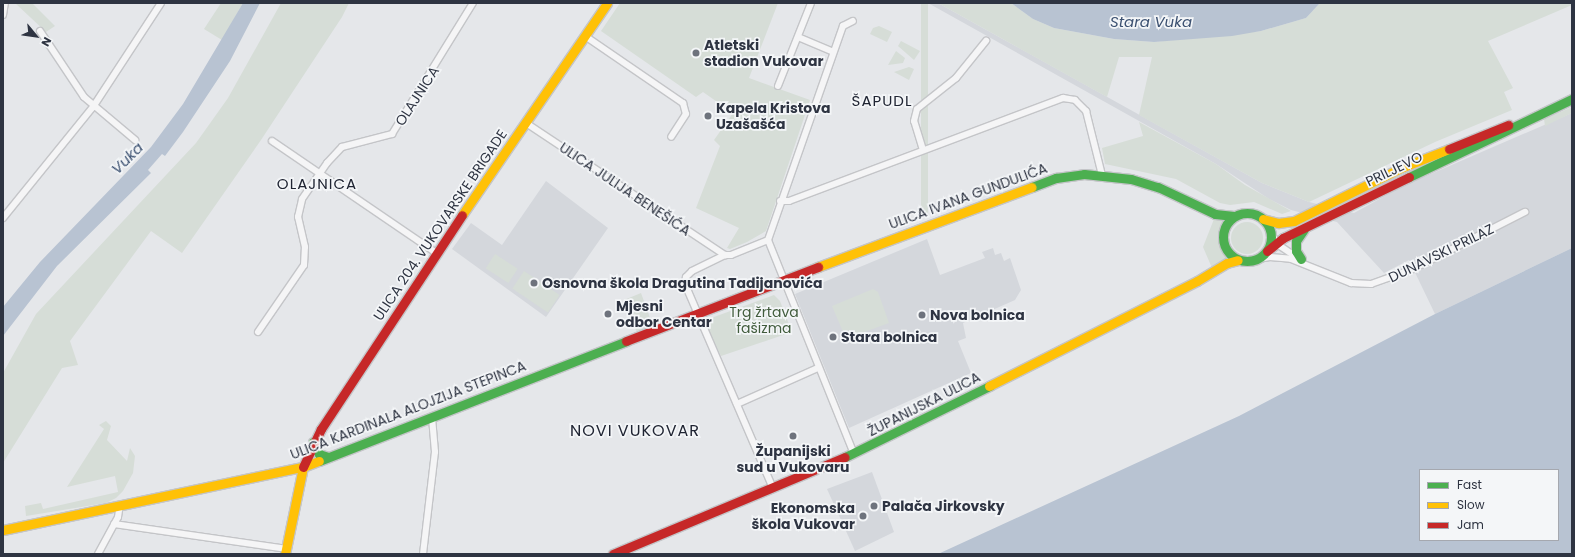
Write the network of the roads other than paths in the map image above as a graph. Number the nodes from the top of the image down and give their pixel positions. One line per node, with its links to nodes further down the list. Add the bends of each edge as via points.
1 (5, 3): 6 (street)
2 (161, 3): 15 (street)
3 (473, 3): 22 (street, OLAJNICA, via 392,134 342,147)
4 (607, 3): 9 (main road, ULICA 204. VUKOVARSKE BRIGADE)
5 (811, 3): 10 (street)
6 (3, 16)
7 (853, 21): 12 (street, via 843,26)
8 (40, 31): 15 (street)
9 (585, 36): 17 (main road, ULICA 204. VUKOVARSKE BRIGADE); 18 (street, via 683,103 686,114)
10 (798, 37): 12 (street); 13 (street)
11 (986, 41): 21 (street, via 956,78 917,109 914,121)
12 (833, 52): 24 (street)
13 (778, 86)
14 (1572, 99): 16 (main road, PRILJEVO)
15 (93, 107): 19 (street); 27 (street)
16 (1536, 116): 28 (main road, PRILJEVO, via 1403,167 1303,216 1283,223); 29 (main road, PRILJEVO)
17 (526, 122): 34 (main road, ULICA 204. VUKOVARSKE BRIGADE); 35 (street, ULICA JULIJA BENEŠIĆA)
18 (671, 136)
19 (135, 140)
20 (272, 141): 22 (street)
21 (923, 150): 23 (street, via 1056,100 1070,98 1086,111); 24 (street, via 789,201)
22 (319, 173): 34 (street); 42 (street, OLAJNICA, via 299,208 299,229 305,247 304,265)
23 (1102, 175): 26 (main road, ULICA IVANA GUNDULIĆA, via 1142,182 1215,214); 40 (main road, ULICA IVANA GUNDULIĆA, via 1070,175 1040,182)
24 (780, 201): 31 (street)
25 (1525, 212): 39 (street, DUNAVSKI PRILAZ, via 1413,269 1371,284 1351,283)
26 (1234, 216): 28 (main road, via 1249,213); 38 (main road, via 1226,225 1223,240 1227,251)
27 (3, 218)
28 (1263, 219): 30 (main road)
29 (1305, 228): 32 (main road, PRILJEVO); 37 (main road, via 1296,241 1296,251)
30 (1271, 234): 32 (street, DUNAVSKI PRILAZ); 33 (main road)
31 (768, 240): 35 (street); 40 (street)
32 (1276, 242): 33 (main road, PRILJEVO); 37 (street, DUNAVSKI PRILAZ)
33 (1267, 251): 36 (main road)
34 (436, 253): 46 (main road, ULICA 204. VUKOVARSKE BRIGADE)
35 (725, 255): 41 (street, via 716,262 692,271 686,277 685,284)
36 (1258, 259): 38 (main road); 39 (street, DUNAVSKI PRILAZ, via 1282,257)
37 (1301, 259): 39 (street, DUNAVSKI PRILAZ)
38 (1238, 260): 47 (main road, ŽUPANIJSKA ULICA, via 1227,263 1197,281)
39 (1311, 266)
40 (784, 280): 41 (main road); 43 (street)
41 (697, 314): 44 (street); 45 (main road, ULICA KARDINALA ALOJZIJA STEPINCA)
42 (258, 332)
43 (818, 368): 44 (street); 47 (street)
44 (737, 404): 50 (street)
45 (432, 417): 48 (main road, ULICA KARDINALA ALOJZIJA STEPINCA); 56 (street, via 435,452)
46 (313, 442): 48 (main road, via 319,454); 49 (main road, ULICA 204. VUKOVARSKE BRIGADE)
47 (854, 454): 50 (main road, ŽUPANIJSKA ULICA)
48 (328, 457): 49 (main road, ULICA KARDINALA ALOJZIJA STEPINCA)
49 (303, 467): 51 (main road, ULICA KARDINALA ALOJZIJA STEPINCA); 54 (main road, ULICA 204. VUKOVARSKE BRIGADE)
50 (772, 486): 57 (main road, ŽUPANIJSKA ULICA)
51 (120, 505): 52 (street, via 120,512); 53 (main road, ULICA KARDINALA ALOJZIJA STEPINCA)
52 (114, 524): 54 (street); 55 (street)
53 (3, 530)
54 (286, 551)
55 (98, 554)
56 (423, 554)
57 (613, 554)

